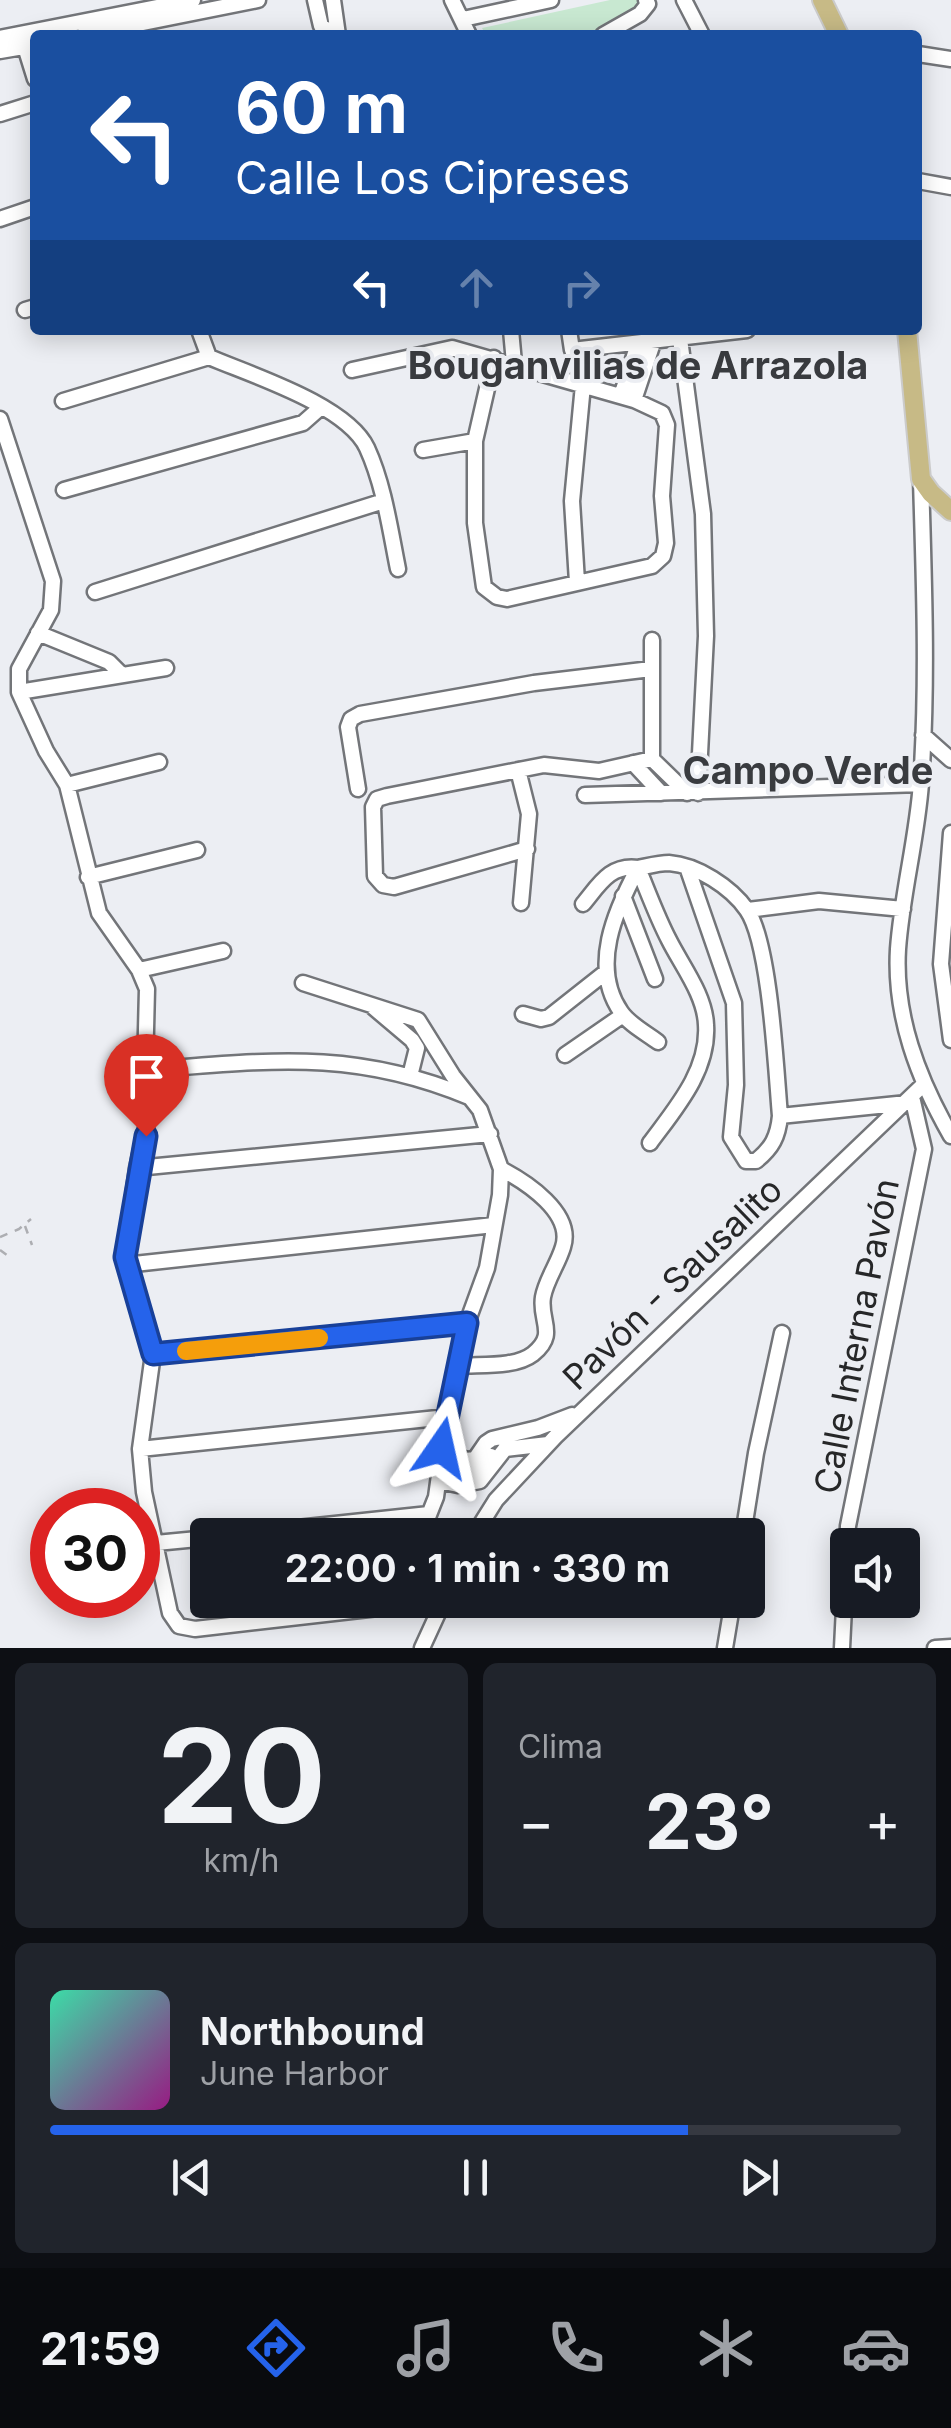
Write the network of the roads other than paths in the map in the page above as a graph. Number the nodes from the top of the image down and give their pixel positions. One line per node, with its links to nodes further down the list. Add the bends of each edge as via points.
1 (193, 0): 11 (street)
2 (258, 0): 12 (street)
3 (314, 0): 13 (street)
4 (334, 0): 14 (street)
5 (452, 0): 10 (street)
6 (551, 0): 10 (street)
7 (684, 0): 17 (street)
8 (822, 0): 18 (main road)
9 (650, 1): 16 (street)
10 (463, 19): 15 (street)
11 (53, 30)
12 (109, 30)
13 (328, 30)
14 (337, 30)
15 (467, 30)
16 (611, 30)
17 (699, 30)
18 (837, 30)
19 (0, 38): 20 (street)
20 (27, 42): 21 (street)
21 (0, 52)
22 (922, 54): 23 (street)
23 (951, 58)
24 (30, 105): 25 (street)
25 (0, 114)
26 (922, 182): 27 (street)
27 (951, 187)
28 (30, 210): 29 (street)
29 (0, 219)
30 (201, 335): 37 (street)
31 (511, 335): 39 (street)
32 (570, 335): 36 (street, via 572,350)
33 (714, 335): 35 (street)
34 (907, 335): 48 (main road)
35 (680, 340): 36 (street); 70 (street, via 703,514 706,636)
36 (645, 343): 42 (street)
37 (208, 356): 43 (street); 44 (street)
38 (494, 358): 39 (street); 40 (street, via 452,348); 46 (street)
39 (514, 363): 41 (street)
40 (352, 370)
41 (583, 385): 42 (street); 53 (street, via 572,501)
42 (627, 398): 53 (street, via 662,412 667,425 666,543 652,566)
43 (62, 401)
44 (320, 408): 49 (street, via 302,423); 50 (street, via 367,446)
45 (0, 419): 55 (street, via 53,580 50,610)
46 (475, 440): 47 (street); 53 (street, via 474,524 488,591 508,599)
47 (422, 450)
48 (922, 479): 51 (main road); 61 (street)
49 (64, 490)
50 (384, 502): 52 (street); 54 (street)
51 (951, 510)
52 (398, 569)
53 (577, 582)
54 (94, 592)
55 (38, 633): 59 (street, via 109,662); 60 (street, via 22,662)
56 (652, 640): 58 (street)
57 (166, 668): 59 (street)
58 (651, 669): 62 (street); 69 (street, via 360,714 348,727)
59 (122, 676): 60 (street)
60 (19, 692): 68 (street)
61 (923, 734): 63 (street); 67 (street)
62 (652, 759): 65 (street); 70 (street)
63 (951, 760)
64 (158, 762): 68 (street)
65 (633, 763): 66 (street, via 599,771); 72 (street)
66 (518, 770): 74 (street, via 529,814); 74 (street, via 374,802 375,876 394,887)
67 (921, 784): 70 (street); 82 (street)
68 (66, 785): 78 (street)
69 (358, 789)
70 (693, 793): 72 (street)
71 (585, 794): 72 (street)
72 (660, 794)
73 (951, 833): 92 (street, via 941,964)
74 (527, 849): 80 (street)
75 (198, 850): 78 (street)
76 (687, 867): 77 (street); 83 (street, via 723,884); 99 (street, via 734,1004 731,1137 746,1161 756,1162 766,1152 778,1136)
77 (638, 868): 79 (street); 81 (street, via 608,874); 102 (street, via 706,1024 703,1054 686,1095)
78 (88, 877): 85 (street, via 99,913)
79 (623, 896): 86 (street); 87 (street)
80 (521, 903)
81 (583, 904)
82 (903, 909): 83 (street, via 819,901); 97 (street, via 898,978)
83 (748, 910): 99 (street, via 766,977)
84 (223, 951): 85 (street)
85 (139, 970): 95 (street, via 147,989)
86 (606, 972): 90 (street, via 549,1017); 91 (street)
87 (655, 979)
88 (303, 983): 89 (street)
89 (366, 1002): 96 (street, via 417,1048); 98 (street, via 418,1020)
90 (524, 1014)
91 (622, 1016): 93 (street); 94 (street)
92 (951, 1040)
93 (658, 1042)
94 (566, 1055)
95 (145, 1070): 96 (street, via 287,1060 357,1064); 103 (street, via 148,1119)
96 (410, 1076): 98 (street)
97 (914, 1095): 99 (street); 101 (street); 111 (street, Pavón - Sausalito); 135 (street, Calle Interna Pavón, via 924,1148 848,1526)
98 (469, 1097): 100 (street)
99 (780, 1116)
100 (490, 1134): 103 (street); 104 (street)
101 (951, 1136)
102 (650, 1143)
103 (138, 1168): 106 (street)
104 (501, 1169): 105 (street); 110 (street, via 523,1180 565,1232 543,1298 546,1336 523,1360)
105 (494, 1225): 106 (street); 107 (street)
106 (126, 1265): 109 (street)
107 (467, 1323): 109 (street); 110 (street)
108 (782, 1333): 125 (street)
109 (153, 1354): 116 (street)
110 (458, 1366): 112 (street)
111 (582, 1411): 113 (street); 114 (street, Pavón - Sausalito)
112 (446, 1417): 116 (street); 117 (street)
113 (538, 1428): 114 (street); 117 (street, via 486,1443 475,1459)
114 (552, 1440): 115 (street); 118 (street, Pavón - Sausalito)
115 (522, 1446): 118 (street); 119 (street, via 505,1450 480,1481)
116 (140, 1449): 120 (street)
117 (441, 1456): 119 (street)
118 (534, 1460): 124 (street, Pavón - Sausalito)
119 (440, 1481): 121 (street)
120 (144, 1488)
121 (429, 1514): 122 (street); 123 (street)
122 (391, 1518)
123 (427, 1518)
124 (485, 1518)
125 (746, 1518)
126 (190, 1540): 127 (street)
127 (160, 1543)
128 (160, 1563): 129 (street, via 179,1626)
129 (291, 1618)
130 (436, 1618): 133 (street)
131 (730, 1618): 134 (street)
132 (951, 1647): 136 (street)
133 (422, 1648)
134 (725, 1648)
135 (842, 1648)
136 (935, 1648)

